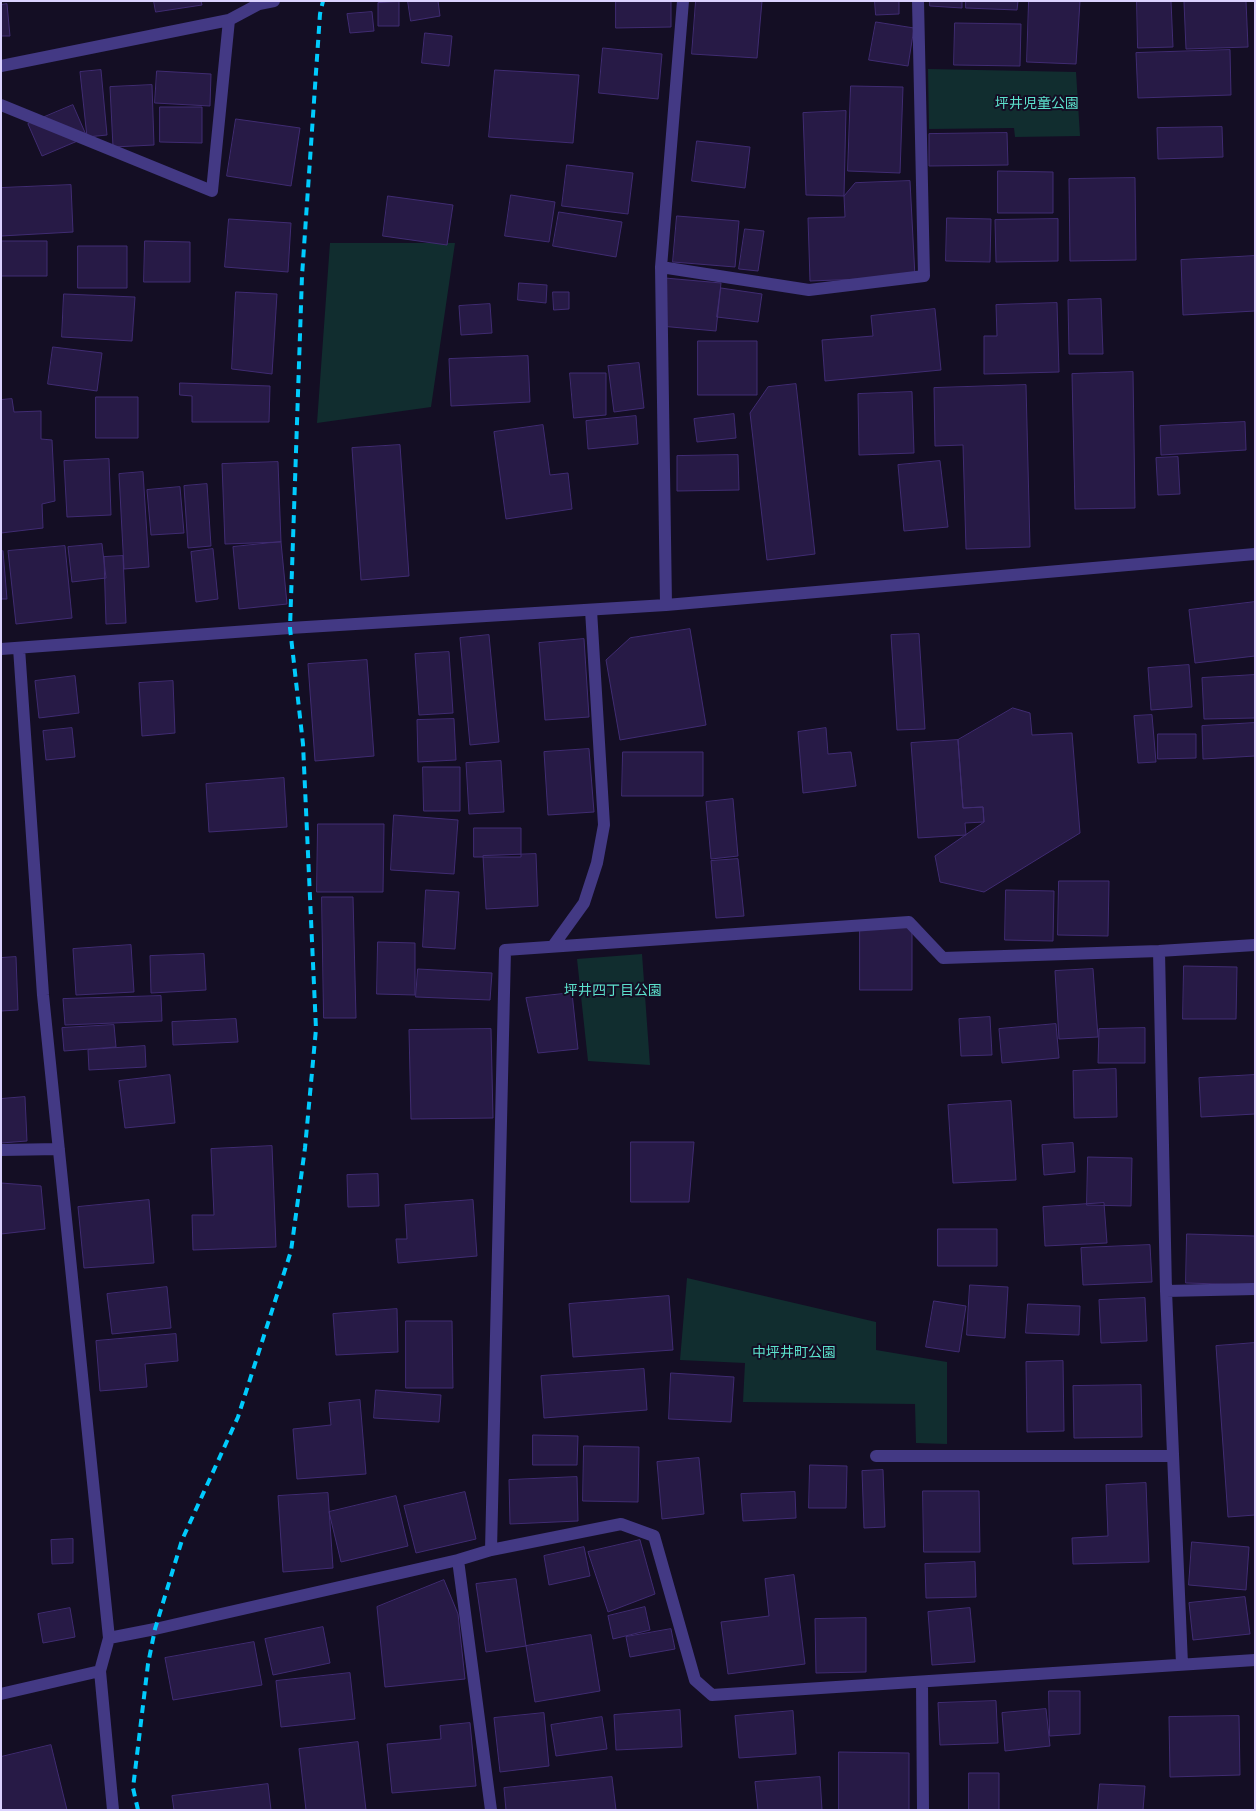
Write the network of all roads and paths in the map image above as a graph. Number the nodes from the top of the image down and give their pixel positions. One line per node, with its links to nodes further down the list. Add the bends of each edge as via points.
1 (274, 1): 4 (street)
2 (683, 1): 8 (street)
3 (918, 1): 8 (street, via 924,276 809,290)
4 (259, 3): 5 (street)
5 (229, 20): 6 (street); 7 (street, via 212,191)
6 (1, 66)
7 (1, 105)
8 (661, 267): 10 (street)
9 (1255, 554): 10 (street)
10 (666, 605): 11 (street)
11 (591, 610): 12 (street); 15 (street, via 604,825 597,863 584,902)
12 (19, 648): 13 (street); 17 (street, via 43,995)
13 (1, 649)
14 (1255, 945): 16 (street)
15 (553, 946): 16 (street, via 908,922 942,958); 23 (street, via 505,950)
16 (1159, 951): 20 (street)
17 (59, 1149): 18 (street); 25 (street)
18 (1, 1150)
19 (1255, 1289): 20 (street)
20 (1166, 1291): 22 (street)
21 (876, 1456): 22 (street)
22 (1173, 1456): 27 (street)
23 (491, 1550): 24 (street); 29 (street, via 621,1524 654,1536 695,1680 712,1695)
24 (458, 1560): 25 (street); 32 (street)
25 (109, 1638): 28 (street)
26 (1255, 1660): 27 (street)
27 (1182, 1664): 29 (street)
28 (100, 1671): 30 (street); 31 (street)
29 (922, 1682): 33 (street)
30 (1, 1694)
31 (113, 1810)
32 (491, 1810)
33 (924, 1810)

